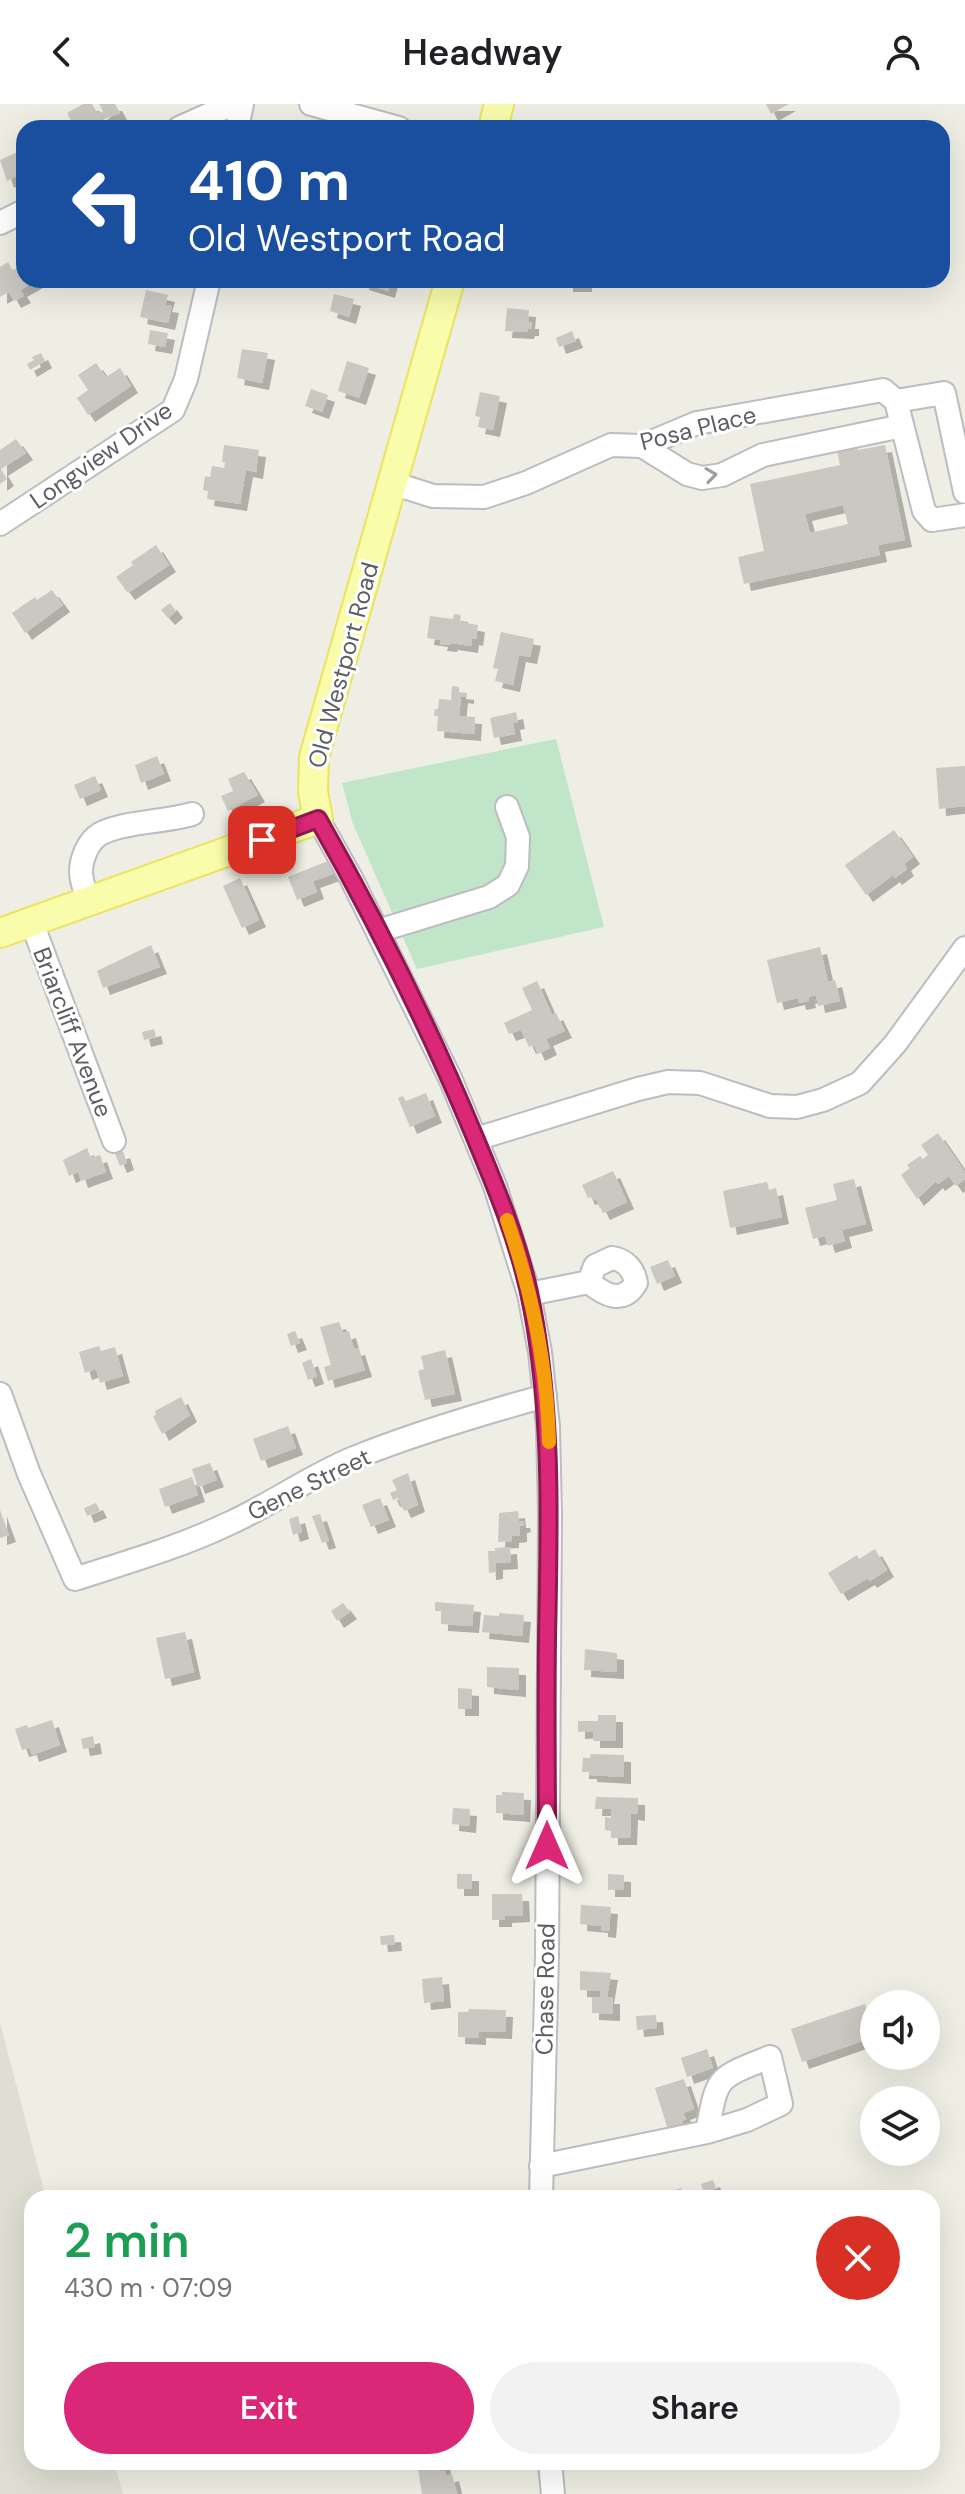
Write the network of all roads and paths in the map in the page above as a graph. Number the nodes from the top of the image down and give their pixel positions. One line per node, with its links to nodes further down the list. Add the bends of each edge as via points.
1 (233, 104): 3 (street)
2 (311, 104): 4 (street)
3 (197, 120)
4 (370, 120)
5 (207, 288): 13 (street, Longview Drive, via 186,379 173,410)
6 (448, 288): 10 (main road, Old Westport Road)
7 (896, 401): 8 (street); 9 (street, Posa Place, via 883,390 697,423); 11 (street, via 944,393)
8 (902, 426): 9 (street, one-way to 8, via 678,470 702,478 722,475 763,455); 12 (street, via 924,511 932,520)
9 (642, 446): 10 (street, Posa Place, via 611,445 484,497 433,496)
10 (392, 483): 16 (main road, Old Westport Road, via 314,757)
11 (965, 492)
12 (965, 515)
13 (0, 524)
14 (507, 807): 19 (street, via 518,837 517,866 508,885 489,897)
15 (192, 814): 17 (street, via 122,827 91,841 81,873)
16 (318, 819): 17 (main road); 19 (street, Chase Road)
17 (89, 902): 18 (main road)
18 (32, 923): 20 (main road); 23 (street, Briarcliff Avenue)
19 (378, 931): 22 (street, Chase Road)
20 (0, 933)
21 (965, 948): 22 (street, via 860,1083 823,1100 797,1107 770,1106 700,1083 668,1082)
22 (476, 1139): 25 (street, Chase Road)
23 (114, 1141)
24 (589, 1282): 25 (street)
25 (529, 1294): 27 (street, Chase Road)
26 (0, 1394): 27 (street, Gene Street, via 75,1579 233,1522 351,1459)
27 (545, 1396): 29 (street, Chase Road, via 550,1514)
28 (707, 2132): 29 (street)
29 (541, 2166): 30 (street, Chase Road)
30 (541, 2190)
31 (551, 2470): 32 (street)
32 (553, 2494)

